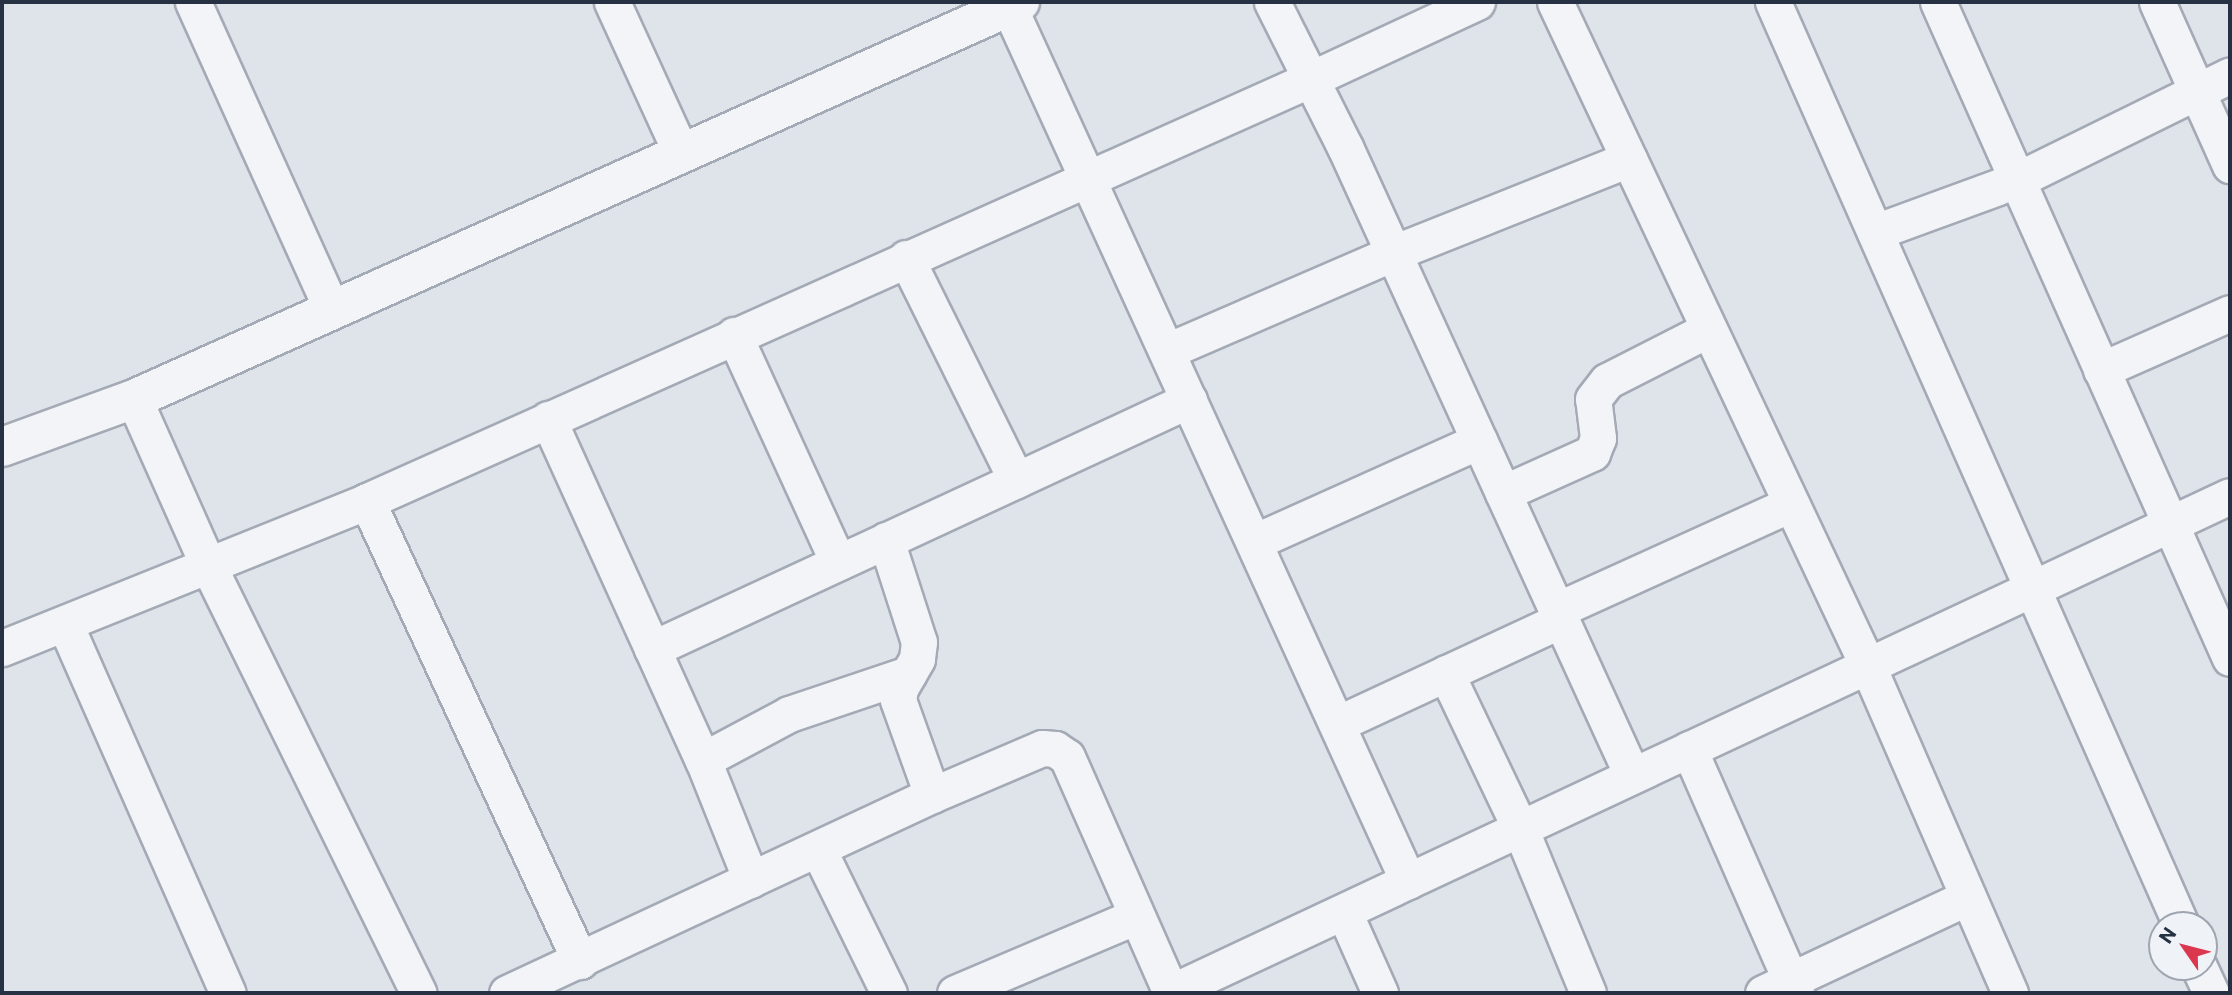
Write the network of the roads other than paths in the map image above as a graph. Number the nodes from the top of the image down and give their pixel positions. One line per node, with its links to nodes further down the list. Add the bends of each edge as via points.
1 (193, 2): 21 (street)
2 (612, 2): 13 (street)
3 (1272, 2): 11 (street)
4 (1477, 2): 11 (street)
5 (1555, 2): 14 (street)
6 (1773, 2): 18 (street)
7 (1938, 2): 17 (street)
8 (2157, 2): 12 (street)
9 (1015, 4): 13 (street); 16 (street)
10 (2230, 75): 12 (street)
11 (1311, 79): 16 (street); 19 (street)
12 (2197, 90): 15 (street); 17 (street)
13 (681, 153): 21 (street)
14 (1629, 159): 19 (street); 23 (street)
15 (2230, 164)
16 (1087, 177): 20 (street); 25 (street)
17 (2017, 180): 18 (street); 26 (street)
18 (1875, 232): 42 (street)
19 (1393, 253): 25 (street); 30 (street)
20 (906, 258): 24 (street); 32 (street)
21 (332, 310): 27 (street)
22 (2230, 313): 26 (street)
23 (1709, 329): 33 (street, via 1607,381 1593,399 1598,438 1592,453); 36 (street)
24 (734, 335): 29 (street); 40 (street)
25 (1167, 351): 28 (street)
26 (2101, 370): 37 (street)
27 (134, 399): 31 (street); 41 (street)
28 (1189, 400): 32 (street); 39 (street)
29 (548, 419): 35 (street); 46 (street)
30 (1479, 441): 33 (street); 39 (street)
31 (2, 447)
32 (1016, 480): 38 (street)
33 (1503, 493): 43 (street)
34 (2230, 496): 37 (street)
35 (367, 500): 41 (street); 64 (street)
36 (1791, 504): 43 (street); 48 (street)
37 (2169, 524): 42 (street); 47 (street)
38 (886, 540): 40 (street); 50 (street, via 919,642)
39 (1254, 542): 51 (street)
40 (838, 562): 46 (street)
41 (208, 565): 44 (street); 68 (street)
42 (2032, 587): 48 (street); 61 (street)
43 (1559, 615): 49 (street); 54 (street)
44 (65, 624): 45 (street); 67 (street)
45 (2, 648)
46 (652, 649): 53 (street)
47 (2230, 658)
48 (1867, 664): 52 (street); 60 (street)
49 (1446, 673): 51 (street); 56 (street)
50 (908, 674): 53 (street, via 789,714); 55 (street, via 898,700)
51 (1337, 724): 59 (street)
52 (1689, 749): 54 (street); 65 (street)
53 (703, 760): 58 (street)
54 (1632, 775): 56 (street)
55 (932, 795): 57 (street); 63 (street, via 1042,748 1055,748 1067,757)
56 (1520, 828): 59 (street); 73 (street)
57 (818, 849): 58 (street); 70 (street)
58 (751, 880): 64 (street)
59 (1408, 881): 62 (street)
60 (1968, 897): 65 (street); 74 (street)
61 (2175, 911)
62 (1344, 912): 66 (street); 72 (street)
63 (1136, 916): 66 (street); 71 (street)
64 (580, 961): 69 (street)
65 (1783, 989)
66 (1171, 992)
67 (228, 993)
68 (419, 993)
69 (507, 993)
70 (889, 993)
71 (955, 993)
72 (1380, 993)
73 (1588, 993)
74 (2010, 993)

